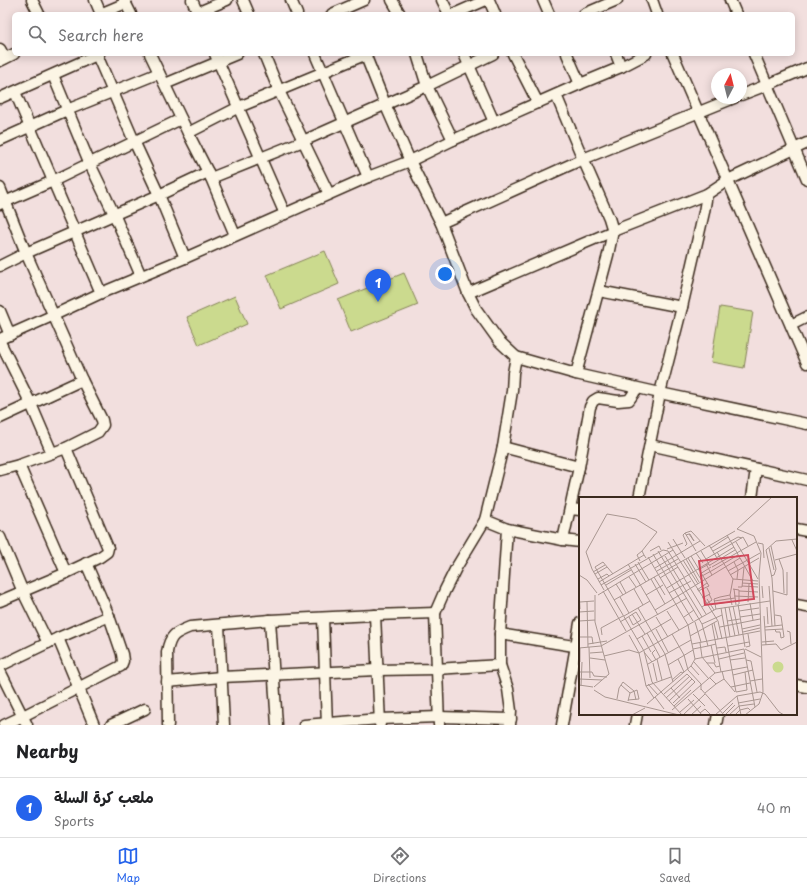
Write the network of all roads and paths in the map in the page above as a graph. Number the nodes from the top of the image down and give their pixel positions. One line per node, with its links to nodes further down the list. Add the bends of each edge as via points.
1 (32, 0): 18 (street)
2 (95, 0): 19 (street)
3 (192, 0): 22 (street)
4 (226, 0): 23 (street)
5 (243, 0): 24 (street)
6 (291, 0): 25 (street)
7 (364, 0): 16 (street)
8 (392, 0): 27 (street)
9 (442, 0): 28 (street)
10 (487, 0): 29 (street); 30 (street)
11 (543, 0): 31 (street)
12 (617, 0): 17 (street)
13 (652, 0): 33 (street)
14 (730, 0): 34 (street)
15 (125, 2): 20 (street); 21 (street)
16 (345, 7): 26 (street)
17 (597, 7): 32 (street)
18 (38, 12)
19 (100, 12)
20 (105, 12)
21 (130, 12)
22 (196, 12)
23 (201, 12)
24 (247, 12)
25 (296, 12)
26 (336, 12)
27 (399, 12)
28 (447, 12)
29 (459, 12)
30 (494, 12)
31 (548, 12)
32 (588, 12)
33 (657, 12)
34 (735, 12)
35 (12, 54): 36 (street)
36 (2, 56)
37 (94, 56): 60 (street)
38 (99, 56): 65 (street)
39 (151, 56): 58 (street)
40 (226, 56): 54 (street)
41 (265, 56): 66 (street)
42 (316, 56): 59 (street)
43 (361, 56): 59 (street)
44 (367, 56): 72 (street)
45 (418, 56): 64 (street)
46 (465, 56): 55 (street)
47 (489, 56): 55 (street)
48 (514, 56): 71 (street)
49 (567, 56): 62 (street)
50 (617, 56): 56 (street)
51 (642, 56): 56 (street)
52 (674, 56): 76 (street)
53 (755, 56): 63 (street)
54 (216, 58): 61 (street); 74 (street)
55 (469, 66): 64 (street); 79 (street)
56 (621, 67): 62 (street)
57 (807, 68): 63 (street)
58 (159, 73): 61 (street); 65 (street)
59 (323, 73): 66 (street); 78 (street)
60 (53, 75): 67 (street); 75 (street)
61 (165, 84): 77 (street)
62 (580, 84): 69 (street)
63 (767, 85): 68 (street); 87 (street)
64 (427, 86): 72 (street); 83 (street)
65 (113, 91): 75 (street); 84 (street)
66 (279, 91): 74 (street); 85 (street)
67 (15, 92): 70 (street); 80 (street)
68 (747, 93)
69 (556, 95): 71 (street); 89 (street)
70 (0, 98)
71 (538, 103): 79 (street)
72 (385, 104): 78 (street); 90 (street)
73 (719, 104): 76 (street)
74 (238, 107): 81 (street); 88 (street)
75 (67, 110): 80 (street); 91 (street)
76 (698, 112): 89 (street); 94 (street)
77 (181, 119): 81 (street); 84 (street)
78 (344, 122): 85 (street); 93 (street)
79 (494, 122): 83 (street)
80 (30, 126): 82 (street); 96 (street)
81 (188, 132): 92 (street)
82 (0, 140)
83 (453, 140): 90 (street)
84 (134, 141): 91 (street); 100 (street)
85 (303, 141): 88 (street); 98 (street)
86 (807, 143): 87 (street)
87 (794, 148): 94 (street); 95 (street)
88 (260, 159): 92 (street); 103 (street)
89 (583, 159): 104 (street); 106 (street)
90 (410, 161): 93 (street); 104 (street)
91 (90, 164): 96 (street); 102 (street)
92 (209, 175): 100 (street); 107 (street)
93 (368, 177): 98 (street)
94 (728, 180): 99 (street); 119 (street)
95 (807, 180)
96 (53, 181): 101 (street); 105 (street)
97 (0, 188): 101 (street)
98 (329, 194): 103 (street)
99 (707, 194): 106 (street); 115 (street)
100 (159, 195): 102 (street); 109 (street)
101 (3, 203): 108 (street)
102 (114, 214): 105 (street); 111 (street)
103 (285, 214): 107 (street)
104 (441, 223): 114 (street)
105 (75, 231): 108 (street); 113 (street)
106 (613, 231): 112 (street); 114 (street)
107 (235, 236): 109 (street)
108 (26, 252): 110 (street); 117 (street)
109 (185, 258): 111 (street)
110 (0, 266)
111 (141, 276): 113 (street)
112 (599, 291): 115 (street); 125 (street)
113 (101, 293): 117 (street)
114 (468, 293): 123 (street, via 499,341)
115 (682, 307): 128 (street)
116 (0, 311): 120 (street)
117 (54, 315): 120 (street); 126 (street)
118 (807, 317): 119 (street)
119 (791, 325): 124 (street)
120 (10, 335): 121 (street)
121 (0, 339)
122 (0, 342): 129 (street)
123 (516, 357): 125 (street); 133 (street)
124 (807, 363)
125 (576, 374): 127 (street)
126 (82, 380): 129 (street); 134 (street, via 103,425 98,432)
127 (636, 388): 128 (street); 137 (street, via 629,400 598,398 593,401)
128 (660, 394): 131 (street); 132 (street)
129 (31, 404): 130 (street); 135 (street)
130 (0, 418)
131 (807, 424)
132 (650, 445): 138 (street); 141 (street)
133 (503, 447): 137 (street); 144 (street)
134 (66, 448): 135 (street); 151 (street, via 108,548 107,552)
135 (52, 454): 136 (street)
136 (19, 465): 139 (street); 152 (street)
137 (579, 467): 143 (street)
138 (756, 469): 140 (street); 142 (street)
139 (0, 470)
140 (807, 480)
141 (640, 497)
142 (752, 497)
143 (575, 509): 149 (street)
144 (484, 520): 145 (street); 157 (street, via 456,568)
145 (507, 529): 149 (street); 163 (street)
146 (797, 529): 147 (street)
147 (807, 531)
148 (0, 537): 153 (street)
149 (563, 540): 150 (street)
150 (579, 542)
151 (86, 563): 152 (street); 159 (street)
152 (66, 573): 153 (street)
153 (23, 592): 154 (street); 166 (street)
154 (0, 601)
155 (797, 605): 156 (street)
156 (807, 607)
157 (435, 613): 158 (street); 170 (street)
158 (375, 615): 160 (street); 171 (street)
159 (109, 616): 165 (street); 179 (street, via 122,654 122,666)
160 (323, 618): 161 (street); 173 (street)
161 (270, 620): 162 (street); 174 (street)
162 (218, 625): 175 (street); 176 (street, via 190,627 173,636 167,652)
163 (500, 634): 167 (street); 168 (street)
164 (579, 635): 167 (street)
165 (58, 638): 166 (street); 179 (street)
166 (48, 643): 169 (street)
167 (578, 647): 195 (street)
168 (500, 665): 170 (street); 186 (street, via 508,690)
169 (0, 666)
170 (436, 669): 171 (street); 184 (street)
171 (377, 670): 173 (street); 185 (street)
172 (0, 671): 183 (street)
173 (325, 673): 174 (street); 187 (street)
174 (274, 675): 175 (street); 193 (street)
175 (221, 677): 176 (street); 192 (street)
176 (167, 682): 191 (street)
177 (797, 685): 178 (street)
178 (807, 687)
179 (79, 688): 183 (street); 189 (street)
180 (146, 709): 190 (street)
181 (637, 715): 196 (street)
182 (718, 715): 197 (street)
183 (25, 721): 188 (street)
184 (439, 721): 185 (street); 186 (street)
185 (380, 722): 187 (street)
186 (511, 722)
187 (327, 724): 194 (street)
188 (4, 725)
189 (94, 725)
190 (111, 725)
191 (168, 725)
192 (224, 725)
193 (277, 725)
194 (304, 725)
195 (562, 725)
196 (635, 725)
197 (716, 725)

